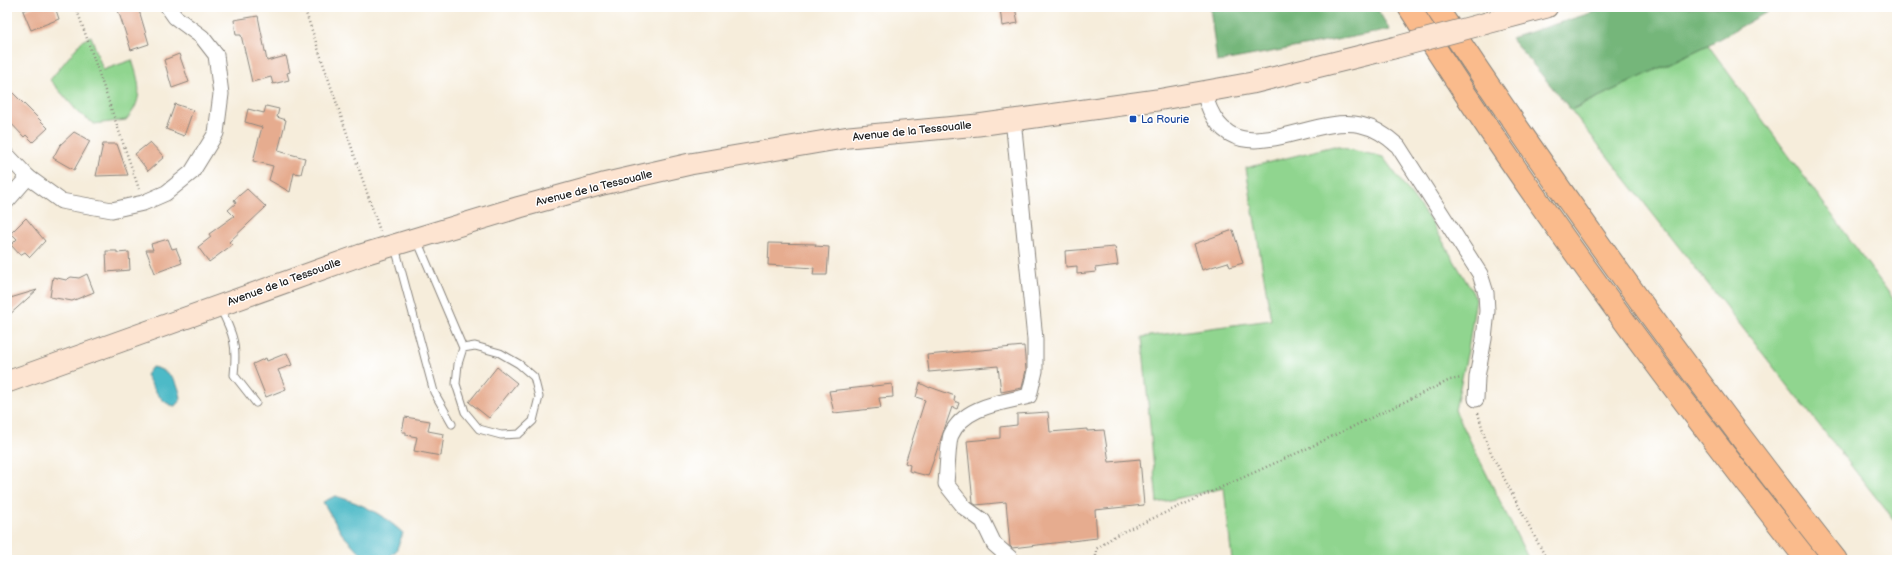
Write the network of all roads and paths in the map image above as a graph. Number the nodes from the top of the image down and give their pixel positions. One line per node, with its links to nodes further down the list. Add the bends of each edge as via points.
1 (76, 7): 12 (path)
2 (168, 7): 12 (street, via 175,17 202,37 216,55 221,94 219,110 216,133 192,172 166,193)
3 (304, 7): 14 (path)
4 (1409, 7): 25 (highway, via 1478,112 1617,311 1689,409)
5 (1436, 7): 26 (highway, via 1631,291)
6 (1547, 7): 7 (main road, Avenue de la Tessoualle, bridge, via 1299,72)
7 (1204, 92): 8 (main road, Avenue de la Tessoualle, via 1109,108); 17 (street, via 1208,108 1217,123 1239,138 1268,140 1331,126 1360,125 1373,128 1398,146 1480,274 1486,293 1487,311)
8 (1013, 119): 13 (main road, Avenue de la Tessoualle, via 849,137 690,164 603,184); 22 (street, via 1035,339 1035,371 1029,396 980,408 966,416 950,435 946,484 965,508 982,521 994,544)
9 (7, 156): 10 (street)
10 (28, 177): 11 (street); 12 (street, via 61,201 112,210)
11 (7, 201)
12 (143, 203)
13 (416, 238): 14 (main road, Avenue de la Tessoualle); 16 (lane)
14 (390, 246): 15 (main road, Avenue de la Tessoualle); 21 (lane, via 434,392)
15 (219, 306): 18 (main road, Avenue de la Tessoualle); 20 (lane, via 232,332 236,356 234,375)
16 (463, 348): 16 (lane, via 456,384 465,412 480,428 501,435 519,434 533,421 539,397 534,377 500,353 474,346)
17 (1477, 377): 19 (street); 23 (path, via 1450,380 1239,480 1116,534 1096,549)
18 (7, 382)
19 (1476, 399): 24 (path, via 1478,419 1485,438)
20 (256, 403)
21 (452, 424)
22 (1010, 558)
23 (1096, 560)
24 (1547, 560)
25 (1807, 560)
26 (1836, 560)

